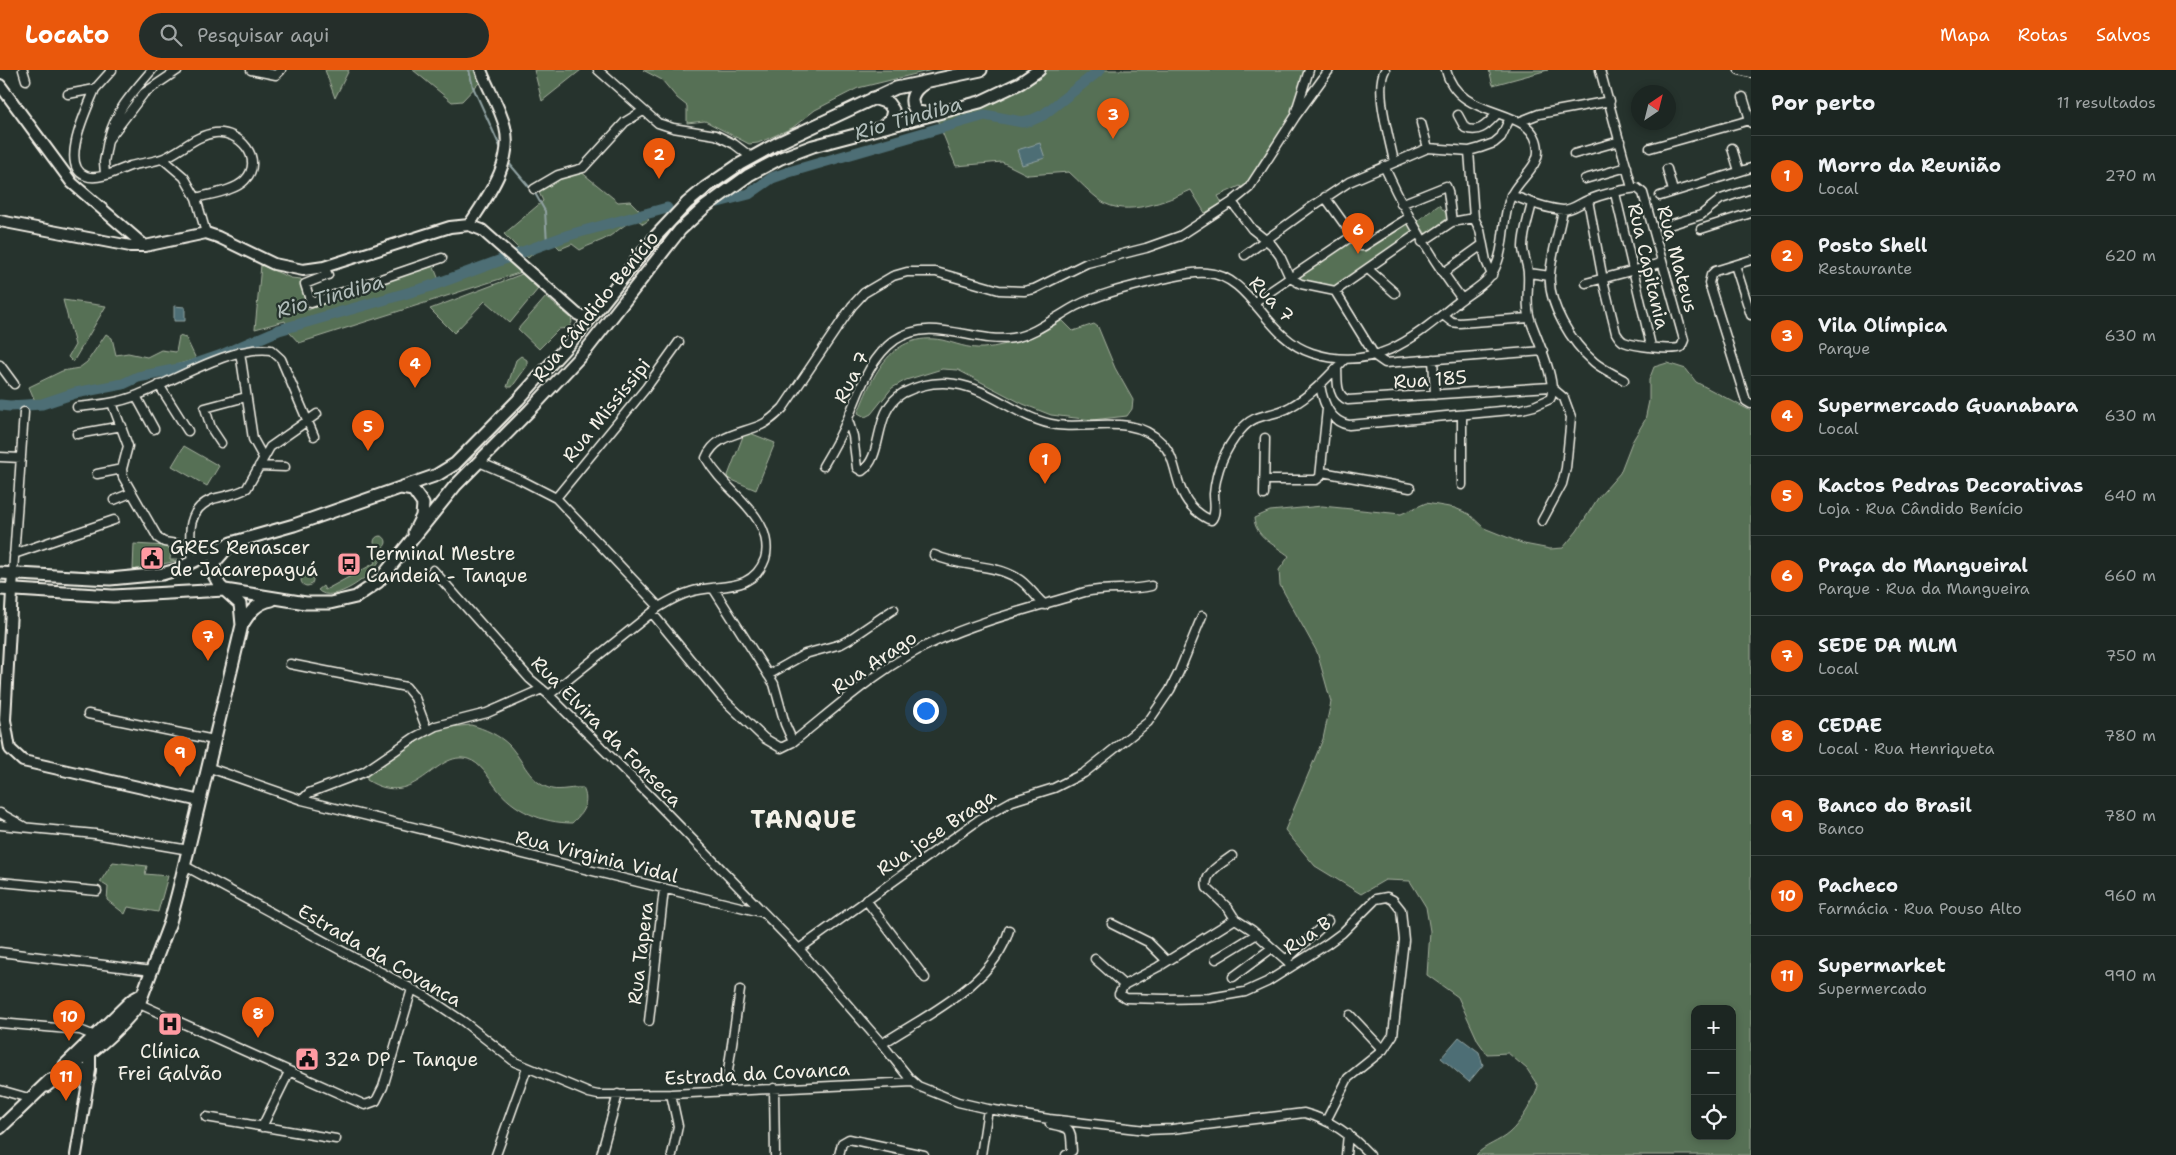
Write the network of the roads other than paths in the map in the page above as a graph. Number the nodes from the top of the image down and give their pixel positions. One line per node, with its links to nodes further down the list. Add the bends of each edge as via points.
1 (23, 70): 18 (street)
2 (112, 70): 21 (street)
3 (152, 70): 36 (street, via 121,108)
4 (178, 70): 36 (street, via 144,93)
5 (251, 70): 6 (street, via 276,76)
6 (281, 70)
7 (598, 70): 26 (street)
8 (980, 70): 19 (main road, Rua Cândido Benício)
9 (1040, 70): 27 (main road, Rua Cândido Benício, via 980,102)
10 (1309, 70): 31 (street)
11 (1329, 70): 31 (street)
12 (1385, 70): 45 (street, via 1381,91)
13 (1446, 70): 28 (street, via 1450,82 1467,101)
14 (1600, 70): 25 (street, Rua Mateus)
15 (1739, 70): 17 (street)
16 (484, 71): 72 (street, via 505,126 506,154)
17 (1751, 73)
18 (26, 80)
19 (927, 82): 24 (main road, Rua Cândido Benício, via 896,88); 27 (main road, via 914,92 913,108 923,114)
20 (0, 85): 81 (street, via 72,183)
21 (95, 89): 22 (street); 51 (street, via 78,131 75,164 86,176)
22 (68, 94)
23 (1743, 97): 33 (street)
24 (873, 98): 35 (main road, via 888,103 893,110 891,118); 44 (main road, Rua Cândido Benício)
25 (1610, 101): 32 (street, via 1539,114); 37 (street, Rua Mateus)
26 (644, 111): 44 (street, via 667,126 724,138); 54 (street, via 626,122 582,168 558,174)
27 (946, 112): 35 (main road, Rua Cândido Benício)
28 (1497, 114): 29 (street, via 1486,126 1476,130 1465,128); 30 (street)
29 (1458, 116)
30 (1510, 118): 32 (street); 41 (street, via 1501,137 1494,143)
31 (1294, 120): 63 (street, via 1258,177)
32 (1521, 121): 58 (street, via 1530,128 1538,152)
33 (1750, 121): 39 (street)
34 (1421, 123): 38 (street)
35 (881, 128): 143 (main road, Rua Cândido Benício, via 781,158 749,175 705,207 680,230 587,350)
36 (108, 140): 51 (street, via 104,162)
37 (1620, 141): 42 (street); 47 (street, Rua Mateus)
38 (1428, 148): 41 (street); 45 (street)
39 (1650, 148)
40 (1732, 148): 50 (street)
41 (1469, 151): 69 (street)
42 (1574, 154)
43 (163, 158): 51 (street); 61 (street, via 184,177); 61 (street, via 214,132 240,139 253,161 250,173 244,181)
44 (751, 158): 104 (main road, Rua Cândido Benício, via 705,188 673,217)
45 (1394, 162): 46 (street)
46 (1384, 166): 60 (street); 65 (street)
47 (1627, 168): 52 (street); 53 (street, Rua Mateus)
48 (1751, 168): 50 (street)
49 (1667, 169): 56 (street)
50 (1739, 171): 56 (street)
51 (106, 174)
52 (1585, 178)
53 (1634, 188): 57 (street); 85 (street, Rua Mateus, via 1643,194)
54 (534, 189)
55 (1751, 189): 73 (street, via 1722,199 1701,215)
56 (1673, 191): 59 (street)
57 (1615, 193): 62 (street); 89 (street, Rua Capitania)
58 (1511, 195): 64 (street); 92 (street)
59 (1660, 196)
60 (1325, 197): 77 (street); 78 (street)
61 (196, 198): 75 (street)
62 (1588, 200): 66 (street); 95 (street)
63 (1232, 202): 78 (street, via 1252,229); 170 (street, via 1167,242 1087,263 1034,289 999,290 948,274 907,272 893,276 864,294 772,419 722,439 710,449 706,458 712,471 750,509 767,543 763,565 752,579)
64 (1532, 203): 66 (street); 91 (street, via 1523,249)
65 (1401, 204): 68 (street); 71 (street, via 1446,186)
66 (1563, 210): 93 (street)
67 (1751, 213): 74 (street)
68 (1408, 218): 76 (street); 77 (street, via 1364,246 1358,245)
69 (1474, 218): 71 (street); 80 (street)
70 (0, 221): 81 (street, via 58,234)
71 (1452, 222): 79 (street)
72 (470, 225): 87 (street, via 441,229); 101 (street, via 482,230)
73 (1666, 226)
74 (1701, 229)
75 (206, 233): 81 (street); 87 (street, via 274,264 302,270)
76 (1417, 234): 79 (street); 88 (street)
77 (1352, 236): 94 (street)
78 (1266, 240): 82 (street); 94 (street, via 1280,256)
79 (1422, 242): 90 (street)
80 (1482, 245): 90 (street); 92 (street)
81 (145, 246)
82 (1245, 255)
83 (442, 258): 87 (street, via 311,303 306,283 328,275)
84 (1751, 260): 86 (street)
85 (1661, 263): 89 (street); 108 (street, Rua Mateus, via 1684,340 1678,348)
86 (1735, 265): 103 (street); 124 (street, via 1715,271 1709,283)
87 (324, 267)
88 (1368, 269): 97 (street); 98 (street)
89 (1634, 271): 95 (street); 108 (street, Rua Capitania)
90 (1443, 273): 99 (street)
91 (1528, 273): 93 (street); 105 (street)
92 (1492, 275): 99 (street, Rua 7)
93 (1550, 276): 116 (street, via 1553,305 1558,317 1591,360)
94 (1290, 278): 97 (street, via 1301,284); 100 (street)
95 (1603, 280): 96 (street); 108 (street, via 1620,339)
96 (1586, 283)
97 (1335, 291): 111 (street)
98 (1395, 293)
99 (1462, 299): 102 (street, Rua 7)
100 (1254, 303): 113 (street, Rua 7, via 1276,331 1291,342 1308,352); 132 (street, Rua 7, via 1233,281 1215,274 1196,272 1095,297 1041,327 1010,338 940,330 910,333 897,338 874,362)
101 (577, 314): 104 (street); 106 (street)
102 (1443, 315): 105 (street, via 1452,322 1460,323); 111 (street, Rua 7, via 1406,342)
103 (1751, 315)
104 (592, 316): 106 (main road, Rua Cândido Benício)
105 (1529, 318): 110 (street)
106 (581, 330): 152 (main road, Rua Cândido Benício, via 455,464)
107 (679, 342): 156 (street, Rua Mississipi, via 646,388)
108 (1651, 346)
109 (240, 352): 119 (street); 123 (street); 131 (street, via 265,349 278,355)
110 (1543, 352): 112 (street); 120 (street)
111 (1375, 356): 112 (street, via 1385,363); 113 (street, Rua 7)
112 (1433, 359): 121 (street)
113 (1345, 360): 115 (street)
114 (0, 365): 117 (street)
115 (1337, 368): 118 (street); 121 (street, Rua 185, via 1338,392 1343,399)
116 (1624, 380)
117 (14, 384)
118 (1320, 385): 127 (street); 132 (street, via 1289,408 1251,419 1238,432 1220,466 1211,520 1204,518 1181,493 1170,456 1161,442 1131,425 1055,424 1025,415 965,386 928,384 902,394 890,404 869,464 862,472 857,468)
119 (159, 386): 122 (street); 135 (street)
120 (1551, 387): 121 (street, Rua 185); 130 (street, via 1550,399 1534,406); 159 (street, via 1564,398 1571,417 1562,484)
121 (1435, 395)
122 (136, 396): 125 (street); 134 (street)
123 (246, 397): 139 (street, via 205,408 211,428); 141 (street, via 253,439)
124 (1749, 402)
125 (112, 403): 126 (street); 133 (street)
126 (78, 407)
127 (1327, 409): 130 (street, via 1339,422 1350,425); 148 (street)
128 (24, 412): 142 (street)
129 (317, 414): 131 (street)
130 (1462, 415): 151 (street)
131 (306, 420): 137 (street); 141 (street, via 270,447)
132 (848, 420): 145 (street, Rua 7)
133 (122, 426): 136 (street); 147 (street, via 128,446)
134 (154, 429)
135 (188, 431)
136 (77, 434)
137 (314, 436)
138 (1265, 438): 150 (street)
139 (221, 443)
140 (0, 456): 142 (street)
141 (263, 457): 144 (street)
142 (21, 458): 163 (street)
143 (479, 462): 156 (street); 162 (main road, Rua Cândido Benício, via 455,486)
144 (259, 466): 146 (street); 161 (street, via 247,488 212,499 192,516)
145 (823, 466)
146 (285, 467)
147 (122, 469): 149 (street); 154 (street)
148 (1322, 472): 150 (street, via 1316,480); 153 (street)
149 (97, 474)
150 (1264, 480): 155 (street)
151 (1462, 485)
152 (400, 488): 160 (main road, Rua Cândido Benício); 162 (main road, via 416,493 422,500 423,510)
153 (1410, 488)
154 (131, 493): 157 (street); 161 (street, via 158,538)
155 (1264, 495)
156 (556, 498): 176 (street)
157 (114, 500)
158 (114, 520): 163 (street)
159 (1542, 521)
160 (232, 543): 165 (main road, Rua Cândido Benício); 173 (main road, via 218,557 214,568 215,577)
161 (190, 546): 165 (street)
162 (402, 553): 174 (main road, Rua Cândido Benício, via 378,582 356,597 330,603)
163 (14, 554): 168 (street)
164 (934, 555): 175 (street, via 952,563 996,569 1011,575 1022,581)
165 (192, 562): 168 (main road, Rua Cândido Benício, via 162,574 130,578)
166 (433, 570): 183 (street, Rua Elvira da Fonseca)
167 (0, 573): 168 (main road, Rua Cândido Benício)
168 (13, 573): 172 (street)
169 (1151, 586): 175 (street, Rua Arago, via 1140,589 1103,588)
170 (713, 588): 176 (street, via 689,592); 182 (street)
171 (0, 589): 172 (main road, Rua Cândido Benício)
172 (12, 590): 173 (main road, Rua Cândido Benício, via 114,596); 186 (street)
173 (224, 590): 174 (main road, Rua Cândido Benício); 180 (main road, via 240,604)
174 (280, 600): 180 (main road, via 257,605)
175 (1045, 605): 189 (street, Rua Arago, via 958,631 910,654 871,680)
176 (659, 607): 178 (street)
177 (894, 608): 182 (street, via 841,644 805,654)
178 (652, 613): 184 (street); 189 (street, via 741,718 773,745 781,748)
179 (1202, 616): 202 (street, Rua jose Braga, via 1180,672 1148,722 1084,773 994,810)
180 (242, 624): 188 (main road)
181 (290, 664): 187 (street, via 406,687 415,698)
182 (768, 675): 189 (street)
183 (542, 689): 184 (street, Rua Elvira da Fonseca); 187 (street, via 487,712)
184 (549, 695): 203 (street, Rua Elvira da Fonseca)
185 (88, 714): 188 (street)
186 (2, 720): 192 (street, via 10,749 24,760)
187 (427, 730): 191 (street, via 373,767 315,791)
188 (214, 740): 190 (main road)
189 (793, 742)
190 (207, 767): 191 (street, Rua Virginia Vidal); 192 (main road)
191 (302, 800): 200 (street, Rua Virginia Vidal)
192 (200, 801): 196 (main road)
193 (0, 813): 195 (street)
194 (0, 825): 195 (street)
195 (27, 828): 196 (street, via 95,834)
196 (189, 850): 198 (main road)
197 (1232, 856): 204 (street, via 1205,880 1206,888 1228,908)
198 (185, 866): 216 (main road); 220 (street, Estrada da Covanca)
199 (0, 882): 201 (street)
200 (664, 889): 203 (street, Rua Virginia Vidal); 224 (street, Rua Tapera)
201 (97, 892)
202 (866, 900): 210 (street, Rua jose Braga); 218 (street)
203 (761, 912): 210 (street)
204 (1232, 920): 208 (street); 214 (street)
205 (1328, 921): 215 (street)
206 (1112, 924): 214 (street, via 1148,942)
207 (1009, 930): 228 (street, via 1002,948 972,985)
208 (1257, 934): 209 (street); 213 (street)
209 (1272, 948): 215 (street); 217 (street)
210 (799, 949): 228 (street)
211 (0, 952): 216 (street)
212 (1095, 959): 219 (street)
213 (1216, 959)
214 (1167, 961): 219 (street)
215 (1288, 963): 219 (street, Rua B, via 1255,988 1210,998 1126,998 1119,994); 229 (street, Rua B, via 1342,933 1381,896 1398,905 1403,918 1404,940 1396,1025)
216 (152, 971): 222 (main road)
217 (1233, 977)
218 (925, 978)
219 (1124, 985)
220 (412, 989): 233 (street, Estrada da Covanca); 234 (street, via 376,1101 364,1105)
221 (740, 990): 240 (street)
222 (137, 1000): 226 (main road); 227 (main road); 234 (street)
223 (1350, 1015): 229 (street)
224 (649, 1020)
225 (0, 1023): 226 (street, via 80,1030)
226 (95, 1036): 230 (main road); 237 (main road)
227 (108, 1039): 230 (main road); 231 (street)
228 (882, 1044): 236 (street)
229 (1383, 1050): 247 (street, Rua B, via 1348,1078)
230 (90, 1053): 231 (street); 232 (main road)
231 (90, 1065): 235 (street)
232 (72, 1066): 235 (main road, via 86,1071); 237 (main road)
233 (527, 1068): 241 (street, Estrada da Covanca, via 589,1093); 253 (street)
234 (289, 1072): 248 (street)
235 (89, 1079): 252 (street)
236 (913, 1082): 238 (street, Estrada da Covanca); 244 (street, Estrada da Covanca, via 928,1091)
237 (46, 1086): 243 (main road)
238 (774, 1088): 240 (street, Estrada da Covanca); 256 (street)
239 (0, 1090): 243 (street)
240 (725, 1091): 242 (street, Estrada da Covanca)
241 (618, 1094): 242 (street, Estrada da Covanca); 254 (street)
242 (671, 1094): 255 (street, via 678,1126)
243 (32, 1099): 249 (main road)
244 (988, 1109): 246 (street, Estrada da Covanca); 259 (street)
245 (206, 1117): 248 (street)
246 (1049, 1119): 247 (street, Estrada da Covanca, via 1146,1130 1304,1113); 260 (street, via 1050,1124 1070,1130 1072,1152)
247 (1326, 1121): 250 (street, Estrada da Covanca)
248 (262, 1127): 251 (street)
249 (0, 1128)
250 (1348, 1134): 261 (street); 262 (street, Estrada da Covanca)
251 (336, 1139)
252 (76, 1155)
253 (496, 1155)
254 (601, 1155)
255 (672, 1155)
256 (775, 1155)
257 (838, 1155): 258 (street, via 842,1143 849,1139)
258 (924, 1155)
259 (981, 1155)
260 (1066, 1155)
261 (1346, 1155)
262 (1370, 1155)

